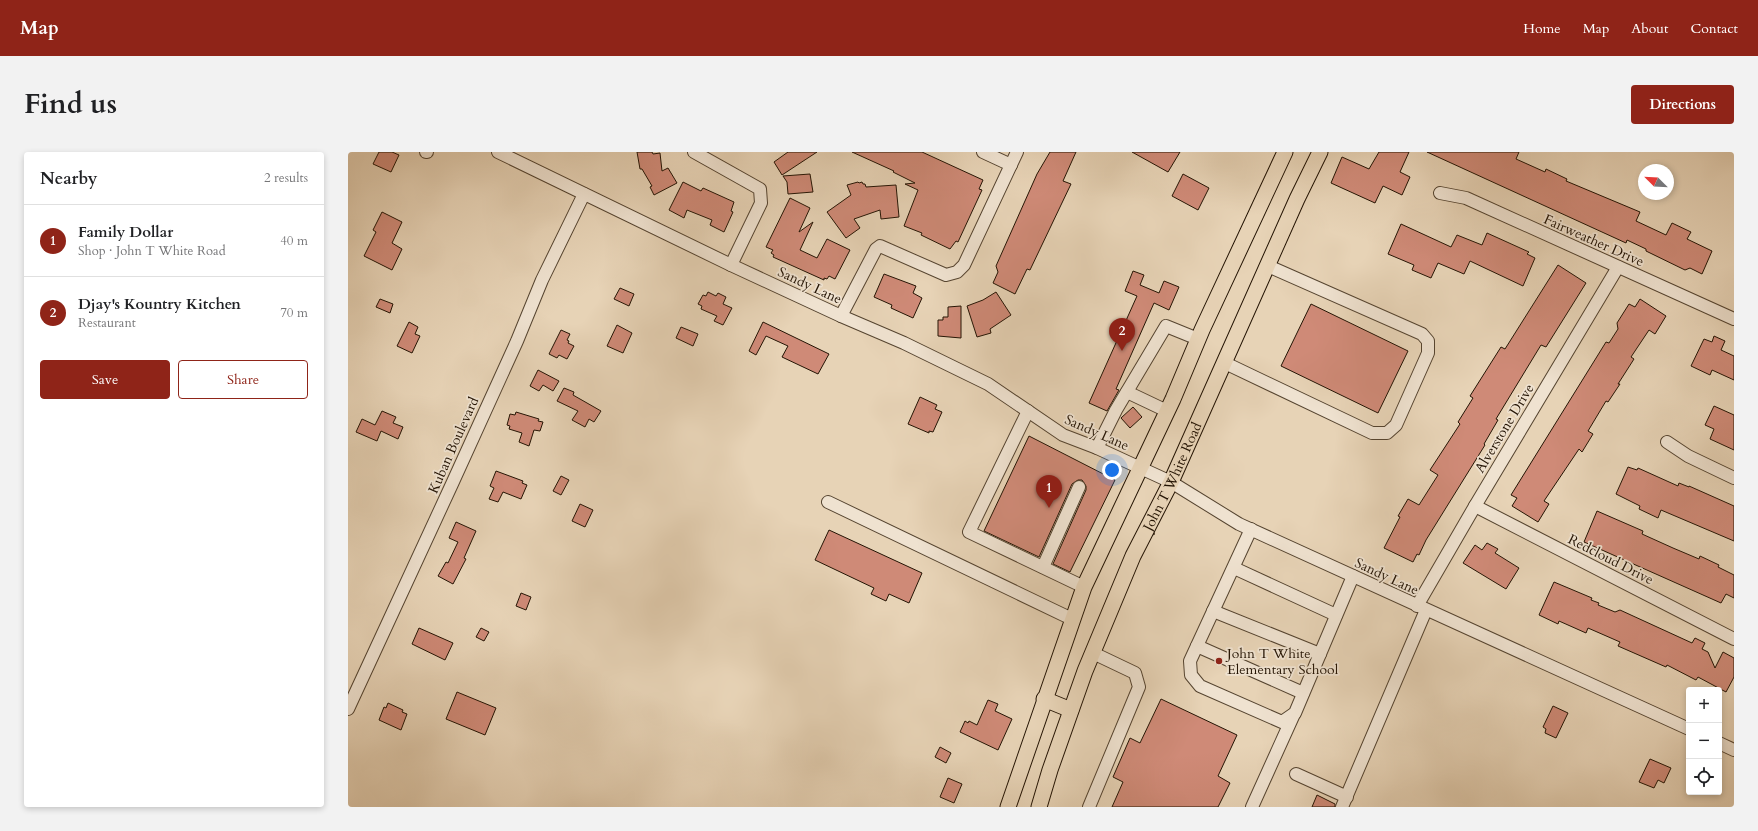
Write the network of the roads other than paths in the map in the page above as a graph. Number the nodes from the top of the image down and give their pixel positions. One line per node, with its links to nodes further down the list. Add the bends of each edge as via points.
1 (498, 152): 9 (street, Sandy Lane)
2 (694, 152): 10 (street, via 760,189 761,203)
3 (983, 152): 7 (street)
4 (1018, 152): 7 (street)
5 (1284, 152): 15 (main road)
6 (1320, 152): 11 (main road, John T White Road)
7 (1011, 165): 13 (street, via 964,265 957,272 946,275 880,246 876,249)
8 (1440, 193): 12 (street, Fairweather Drive, via 1466,198)
9 (584, 194): 10 (street, Sandy Lane); 43 (street, Kuban Boulevard, via 542,280 456,477)
10 (731, 265): 13 (street, Sandy Lane)
11 (1268, 266): 16 (main road, John T White Road); 16 (street, via 1422,334 1428,341 1428,353 1396,425 1387,433 1372,433)
12 (1618, 267): 14 (street, Fairweather Drive); 27 (street, Alverstone Drive)
13 (841, 316): 18 (street, Sandy Lane, via 988,384)
14 (1734, 319)
15 (1198, 339): 17 (street, via 1166,326); 19 (main road)
16 (1225, 363): 24 (main road, John T White Road)
17 (1127, 392): 19 (street); 21 (street)
18 (1028, 411): 21 (street, Sandy Lane, via 1062,435); 29 (street, via 970,532)
19 (1167, 411): 22 (main road)
20 (1668, 442): 23 (street, via 1688,456)
21 (1097, 448): 22 (street, Sandy Lane)
22 (1140, 467): 24 (street, Sandy Lane); 32 (main road)
23 (1734, 478)
24 (1171, 482): 28 (street, Sandy Lane); 39 (main road, John T White Road, via 1133,556)
25 (1079, 488): 29 (street)
26 (828, 502): 36 (street)
27 (1475, 506): 33 (street, Alverstone Drive); 37 (street, Redcloud Drive)
28 (1251, 529): 30 (street); 31 (street, Sandy Lane)
29 (1042, 567): 32 (street)
30 (1234, 568): 34 (street); 35 (street)
31 (1353, 576): 33 (street, Sandy Lane); 35 (street)
32 (1084, 587): 36 (main road)
33 (1421, 608): 46 (street, Sandy Lane); 50 (street, Alverstone Drive)
34 (1214, 611): 38 (street); 40 (street)
35 (1336, 615): 40 (street)
36 (1072, 619): 42 (main road)
37 (1734, 639)
38 (1197, 646): 41 (street); 45 (street, via 1190,661 1191,674 1200,686 1282,722)
39 (1093, 653): 44 (main road, John T White Road); 53 (street, via 1135,673 1139,687)
40 (1320, 654): 41 (street)
41 (1303, 693): 45 (street)
42 (1044, 699): 44 (main road); 51 (main road)
43 (348, 709)
44 (1071, 710): 52 (main road, John T White Road)
45 (1295, 713): 54 (street)
46 (1686, 728)
47 (1722, 744): 48 (street)
48 (1734, 750)
49 (1296, 774): 50 (street)
50 (1344, 802)
51 (1008, 807)
52 (1039, 807)
53 (1089, 807)
54 (1252, 807)

